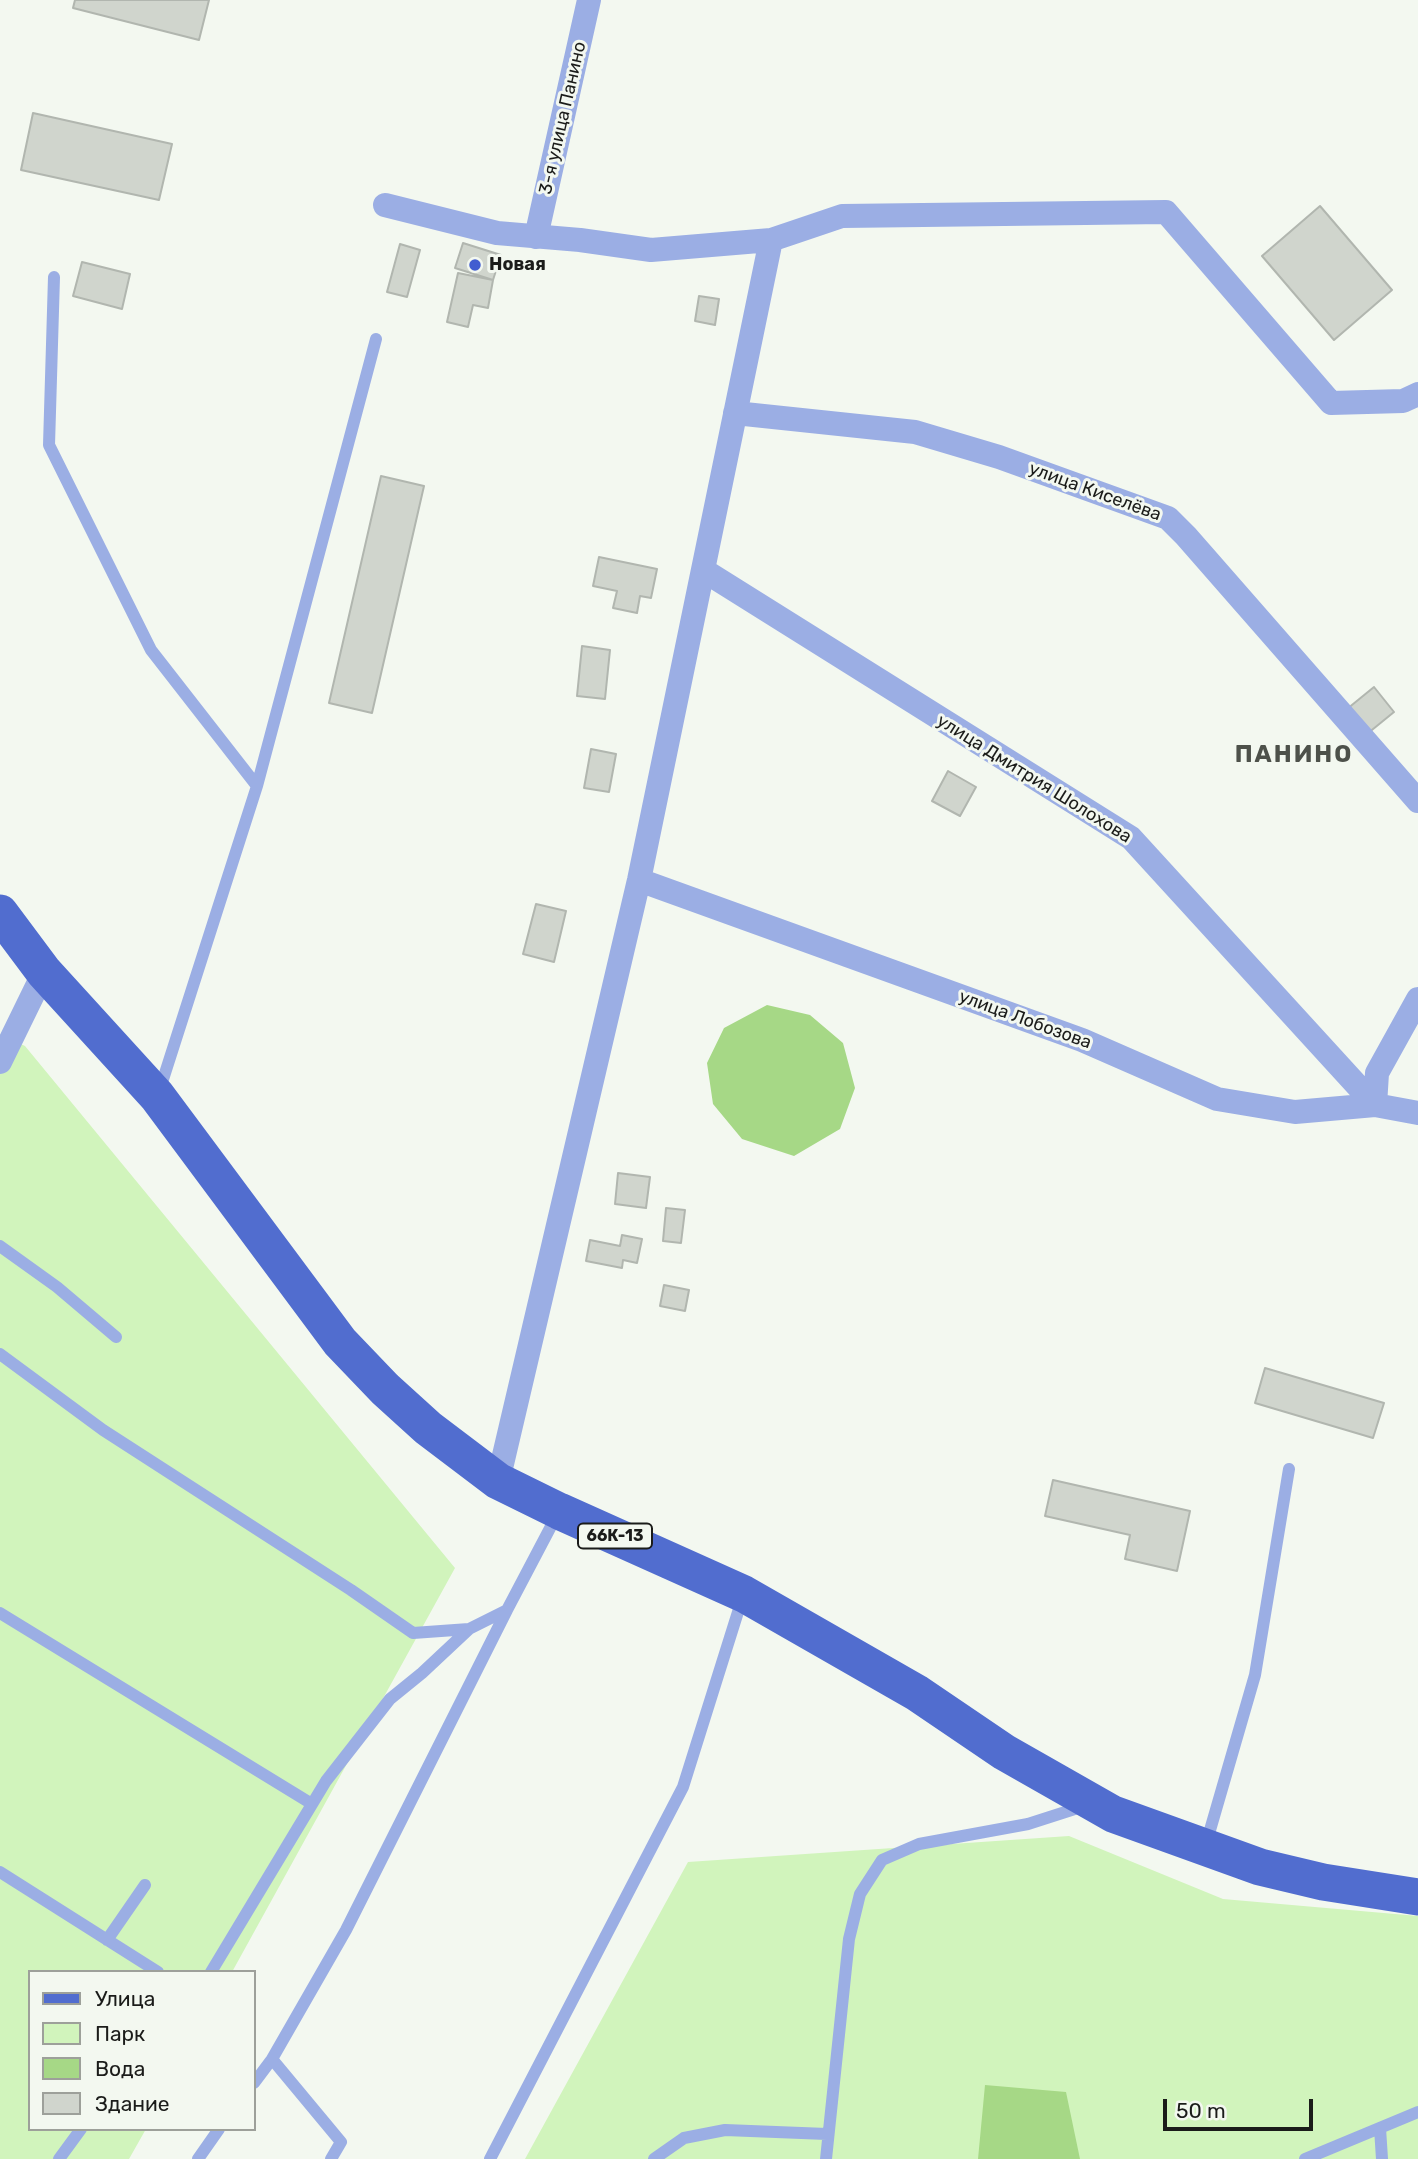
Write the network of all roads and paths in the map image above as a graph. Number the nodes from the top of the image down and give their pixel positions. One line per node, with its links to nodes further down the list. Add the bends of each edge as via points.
1 (589, 0): 3 (street, 3-я улица Панино)
2 (386, 205): 3 (street, via 497,233)
3 (536, 237): 4 (street, via 651,250)
4 (771, 240): 7 (street, via 842,216 1166,212 1331,403 1403,401); 8 (street)
5 (54, 277): 10 (lane, via 49,445 151,650)
6 (376, 339): 10 (lane)
7 (1418, 394)
8 (735, 413): 9 (street); 11 (street, улица Киселёва, via 915,432 1168,518)
9 (703, 570): 12 (street); 18 (street, улица Дмитрия Шолохова, via 1131,838)
10 (257, 786): 17 (lane)
11 (1418, 801)
12 (639, 880): 18 (street, улица Лобозова, via 1082,1040 1217,1099 1295,1112); 24 (street)
13 (0, 913): 14 (main road, 66К-13)
14 (44, 972): 16 (street); 17 (main road, 66К-13)
15 (1418, 999): 18 (street, via 1377,1073)
16 (0, 1062)
17 (158, 1096): 24 (main road, 66К-13, via 340,1342 428,1428)
18 (1375, 1105): 19 (street, улица Лобозова)
19 (1418, 1113)
20 (0, 1246): 21 (lane)
21 (116, 1337)
22 (0, 1354): 29 (lane, via 103,1430 413,1633)
23 (1289, 1469): 32 (lane, via 1255,1675)
24 (498, 1481): 25 (main road, 66К-13)
25 (559, 1511): 26 (main road, 66К-13); 27 (lane)
26 (744, 1594): 30 (main road, 66К-13, via 917,1693 1004,1752); 49 (lane, via 683,1787)
27 (507, 1610): 29 (lane); 39 (lane, via 346,1930)
28 (0, 1613): 31 (lane)
29 (469, 1629): 31 (lane, via 390,1699)
30 (1093, 1803): 32 (main road, 66К-13); 45 (lane, via 1028,1824 919,1844 882,1860 860,1894 849,1939)
31 (312, 1804): 38 (lane)
32 (1205, 1849): 35 (main road, 66К-13, via 1323,1882)
33 (0, 1872): 36 (lane)
34 (145, 1885): 36 (lane)
35 (1418, 1897)
36 (107, 1940): 37 (lane)
37 (155, 1970)
38 (212, 1970)
39 (272, 2059): 40 (lane); 48 (lane, via 341,2142)
40 (256, 2080)
41 (1418, 2112): 42 (lane)
42 (1380, 2129): 52 (lane); 53 (lane)
43 (80, 2131): 46 (lane)
44 (218, 2131): 47 (lane)
45 (827, 2134): 50 (lane, via 724,2130 684,2138); 51 (lane)
46 (59, 2159)
47 (198, 2159)
48 (331, 2159)
49 (490, 2159)
50 (654, 2159)
51 (826, 2159)
52 (1305, 2159)
53 (1382, 2159)

